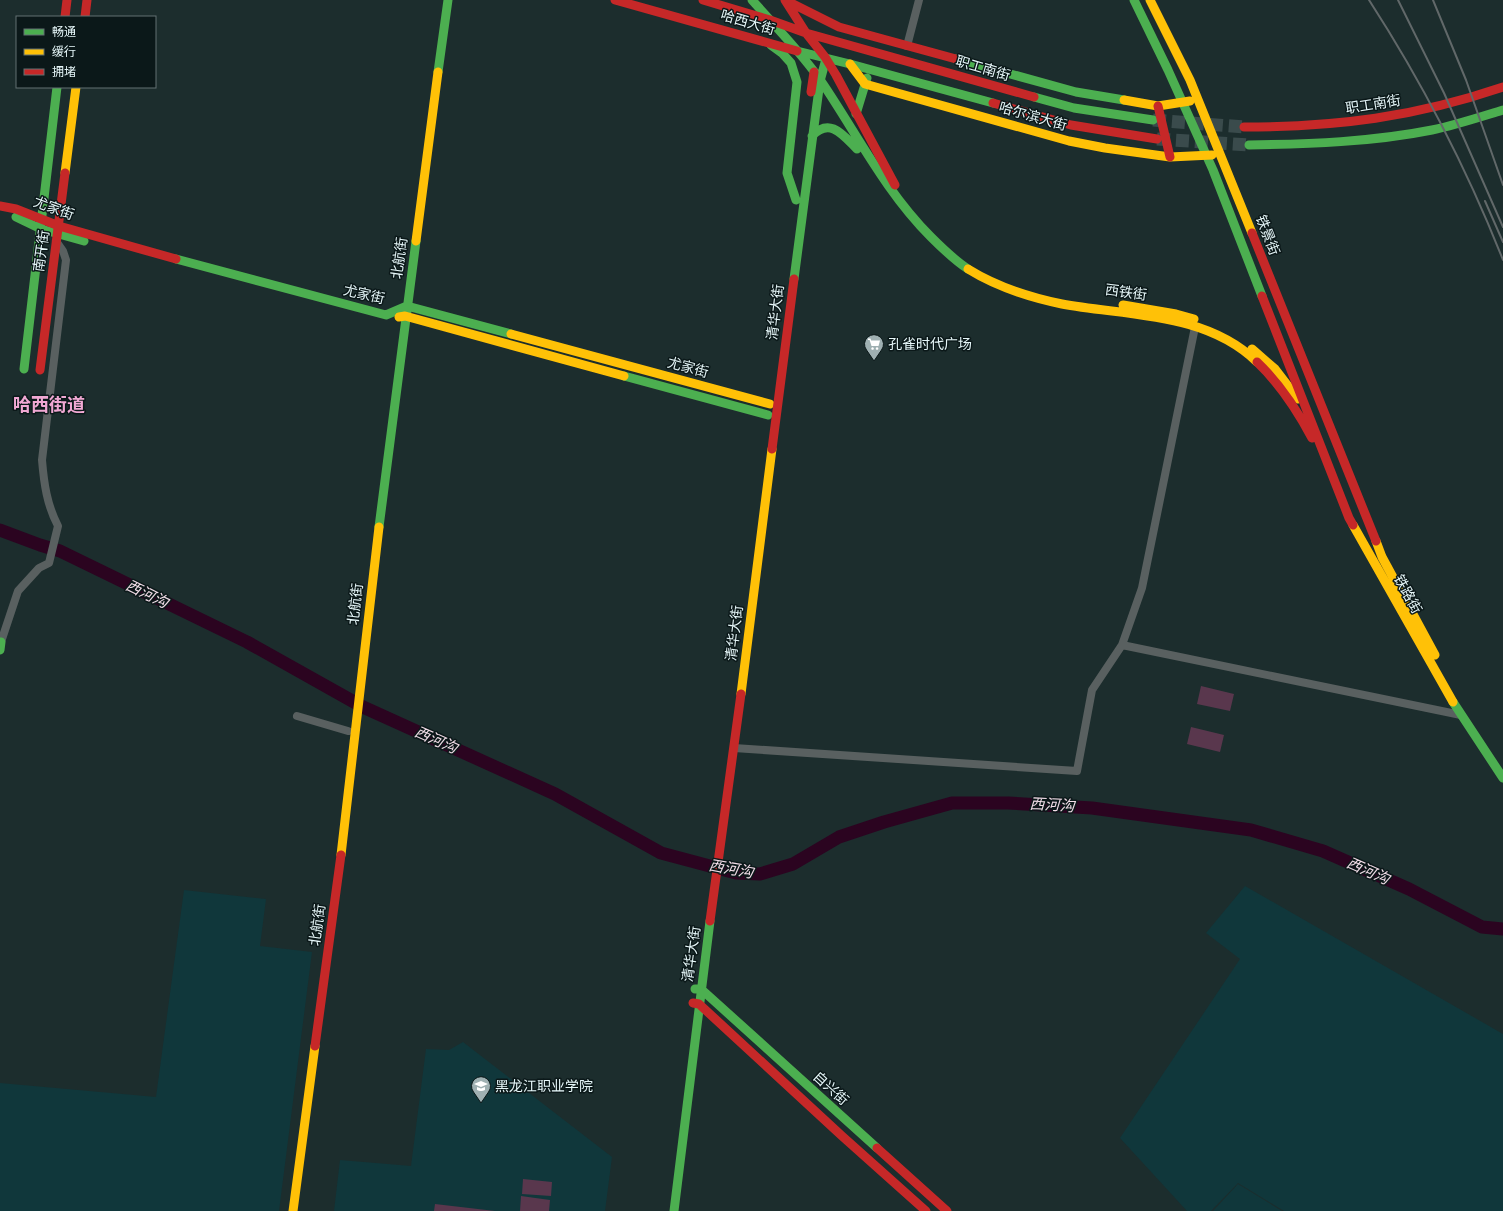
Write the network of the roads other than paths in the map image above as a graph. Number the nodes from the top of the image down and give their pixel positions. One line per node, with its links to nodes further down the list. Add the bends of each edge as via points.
1 (67, 0): 11 (main road)
2 (87, 0): 12 (main road)
3 (448, 0): 46 (main road, 北航街)
4 (615, 0): 15 (main road, 哈西大街)
5 (703, 0): 13 (main road, 哈西大街)
6 (752, 0): 13 (main road)
7 (785, 0): 14 (main road); 16 (main road, via 839,27)
8 (919, 0): 16 (street)
9 (1134, 0): 28 (main road, 铁景街)
10 (1150, 0): 27 (main road, 铁景街)
11 (65, 16)
12 (85, 16)
13 (770, 20): 14 (main road, 哈西大街); 17 (main road)
14 (806, 33): 18 (main road); 32 (main road, 职工南街, via 1074,108)
15 (767, 42): 17 (main road, 哈西大街); 41 (main road, via 785,56 794,68 796,77 797,89 787,173)
16 (907, 46): 29 (main road, via 1076,92)
17 (798, 51): 18 (main road, 哈西大街); 21 (main road)
18 (826, 59): 19 (main road, 哈西大街); 22 (main road, 清华大街); 31 (main road)
19 (850, 64): 20 (main road); 23 (main road)
20 (869, 70): 23 (main road); 35 (main road, via 1071,125)
21 (814, 72): 22 (main road); 41 (main road, 清华大街)
22 (820, 81): 34 (main road, 清华大街); 40 (main road)
23 (865, 84): 31 (main road); 39 (main road, 哈尔滨大街, via 1069,141)
24 (1503, 87): 33 (main road, 职工南街, via 1456,103 1364,121 1327,126)
25 (57, 88): 44 (main road, 南开街)
26 (76, 88): 45 (main road, 南开街)
27 (1198, 100): 28 (main road); 38 (main road, 铁景街)
28 (1182, 102): 29 (main road); 37 (main road, 铁景街)
29 (1158, 106): 39 (main road)
30 (1503, 110): 36 (main road, via 1434,129 1404,134 1336,142)
31 (856, 114): 40 (main road)
32 (1153, 120)
33 (1244, 127)
34 (812, 136): 40 (main road, via 818,129 829,127 842,134); 61 (main road, 清华大街)
35 (1157, 139)
36 (1249, 145)
37 (1207, 155): 38 (main road, 哈尔滨大街); 39 (main road, 哈尔滨大街); 52 (main road, 铁景街)
38 (1221, 155): 55 (main road, 铁景街)
39 (1170, 157)
40 (873, 160): 48 (main road, 西铁街, via 892,192 923,230 953,258 978,276 1040,300); 52 (main road, 西铁街, via 924,220 952,248 976,266 1000,279 1030,290 1176,314 1219,329 1248,346 1268,362)
41 (796, 200): 51 (main road, 清华大街)
42 (0, 206): 44 (main road, 尤家街, via 16,208)
43 (0, 213): 44 (main road, 尤家街)
44 (41, 224): 45 (main road, 尤家街); 49 (main road, 南开街)
45 (57, 234): 46 (main road, 尤家街, via 150,252 386,315); 47 (main road, 尤家街, via 387,320); 50 (main road, 南开街); 57 (street, via 66,260 42,460 47,496 58,527 49,563 39,568 18,591)
46 (407, 306): 47 (main road, 北航街); 51 (main road, 尤家街)
47 (405, 316): 53 (main road, 尤家街); 67 (main road, 北航街, via 366,626 347,807)
48 (1195, 327): 54 (main road, 西铁街, via 1216,334 1238,347 1264,369 1291,403); 56 (street, via 1142,588)
49 (24, 369)
50 (40, 370)
51 (770, 404): 53 (main road, 清华大街)
52 (1309, 414): 54 (main road, 铁路街); 55 (main road, 西铁街)
53 (768, 415): 64 (main road, 清华大街)
54 (1334, 480): 58 (main road, 铁路街, via 1349,518)
55 (1351, 483): 62 (main road, 铁路街, via 1382,558 1468,715)
56 (1122, 645): 58 (street); 61 (street, via 1092,690 1077,771)
57 (1, 646)
58 (1461, 715): 63 (main road, 铁路街)
59 (297, 716): 60 (street)
60 (348, 731)
61 (734, 748): 64 (main road, 清华大街)
62 (1503, 765)
63 (1503, 778)
64 (724, 802): 65 (main road, 清华大街)
65 (698, 989): 66 (main road, 清华大街); 71 (main road, 自兴街)
66 (696, 1003): 68 (main road, 清华大街); 69 (main road, 清华大街); 70 (main road, 自兴街)
67 (293, 1211)
68 (667, 1211)
69 (674, 1211)
70 (926, 1211)
71 (947, 1211)

